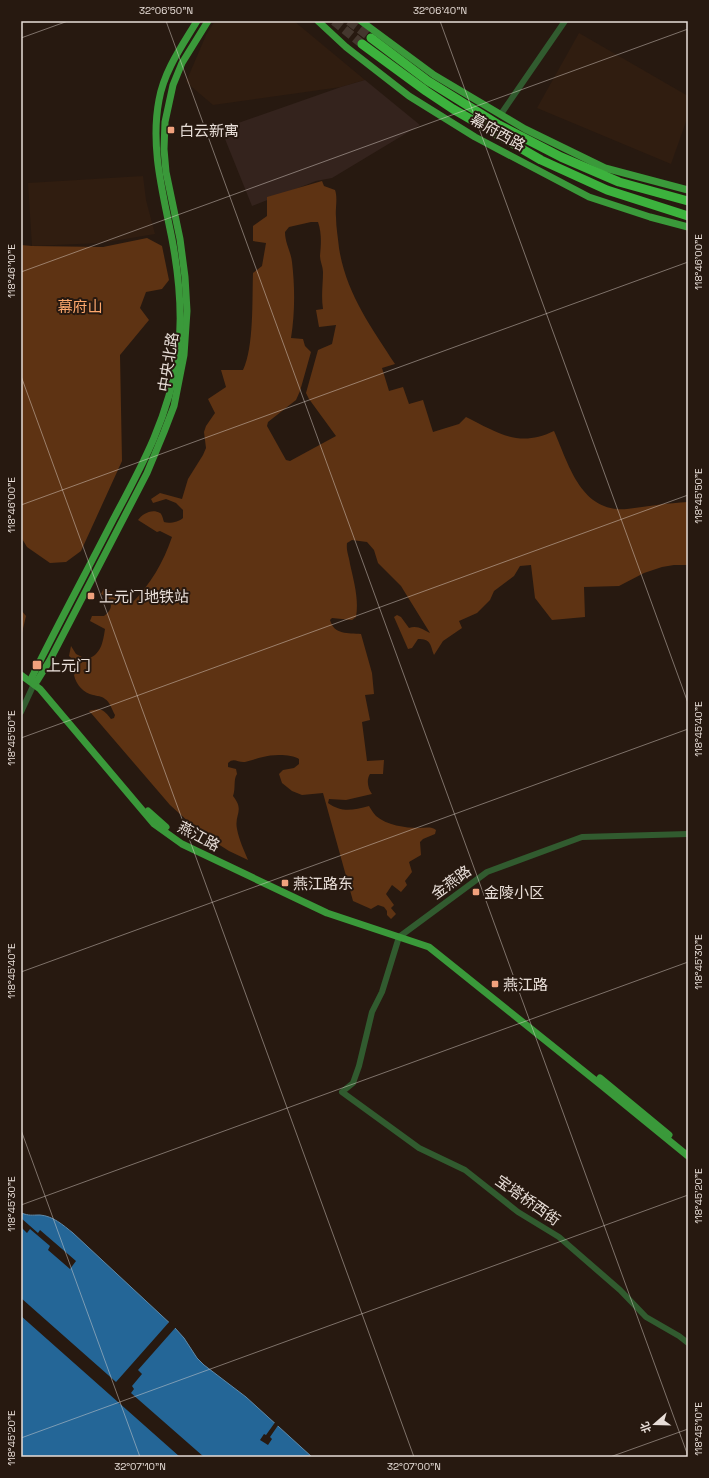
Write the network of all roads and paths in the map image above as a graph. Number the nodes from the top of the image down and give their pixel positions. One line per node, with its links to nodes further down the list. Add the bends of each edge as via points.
1 (197, 21): 14 (main road, 中央北路, via 165,78 156,121 156,149 178,277 180,311 177,355 167,404 140,470 64,613)
2 (208, 21): 14 (main road, 中央北路, via 182,63 173,85 165,122 166,172 181,246 187,311 184,355 174,406 147,473 50,660)
3 (318, 21): 12 (main road, 幕府西路, via 346,47 409,96 475,137 589,197 650,217)
4 (361, 21): 8 (main road, 幕府西路, via 434,75)
5 (565, 21): 8 (street)
6 (371, 38): 10 (highway, 幕府西路, via 428,81 499,126 619,182)
7 (362, 44): 11 (highway, 幕府西路, via 448,106 541,160 606,190)
8 (501, 114): 9 (main road, 幕府西路, via 525,129 605,168)
9 (688, 190)
10 (688, 201)
11 (688, 216)
12 (688, 226)
13 (21, 675): 14 (main road, 燕江路)
14 (34, 681): 15 (street, 中央北路); 17 (main road, 燕江路, via 154,824 182,844 327,913)
15 (21, 712)
16 (688, 834): 17 (street, 金燕路, via 582,837 487,872)
17 (401, 936): 18 (main road, via 431,944); 19 (main road, 燕江路, via 429,947); 20 (street, 宝塔桥西街, via 382,992 372,1012 353,1083 342,1092 419,1148 465,1170 518,1212 559,1237 620,1290 646,1317)
18 (688, 1150)
19 (688, 1156)
20 (688, 1343)

